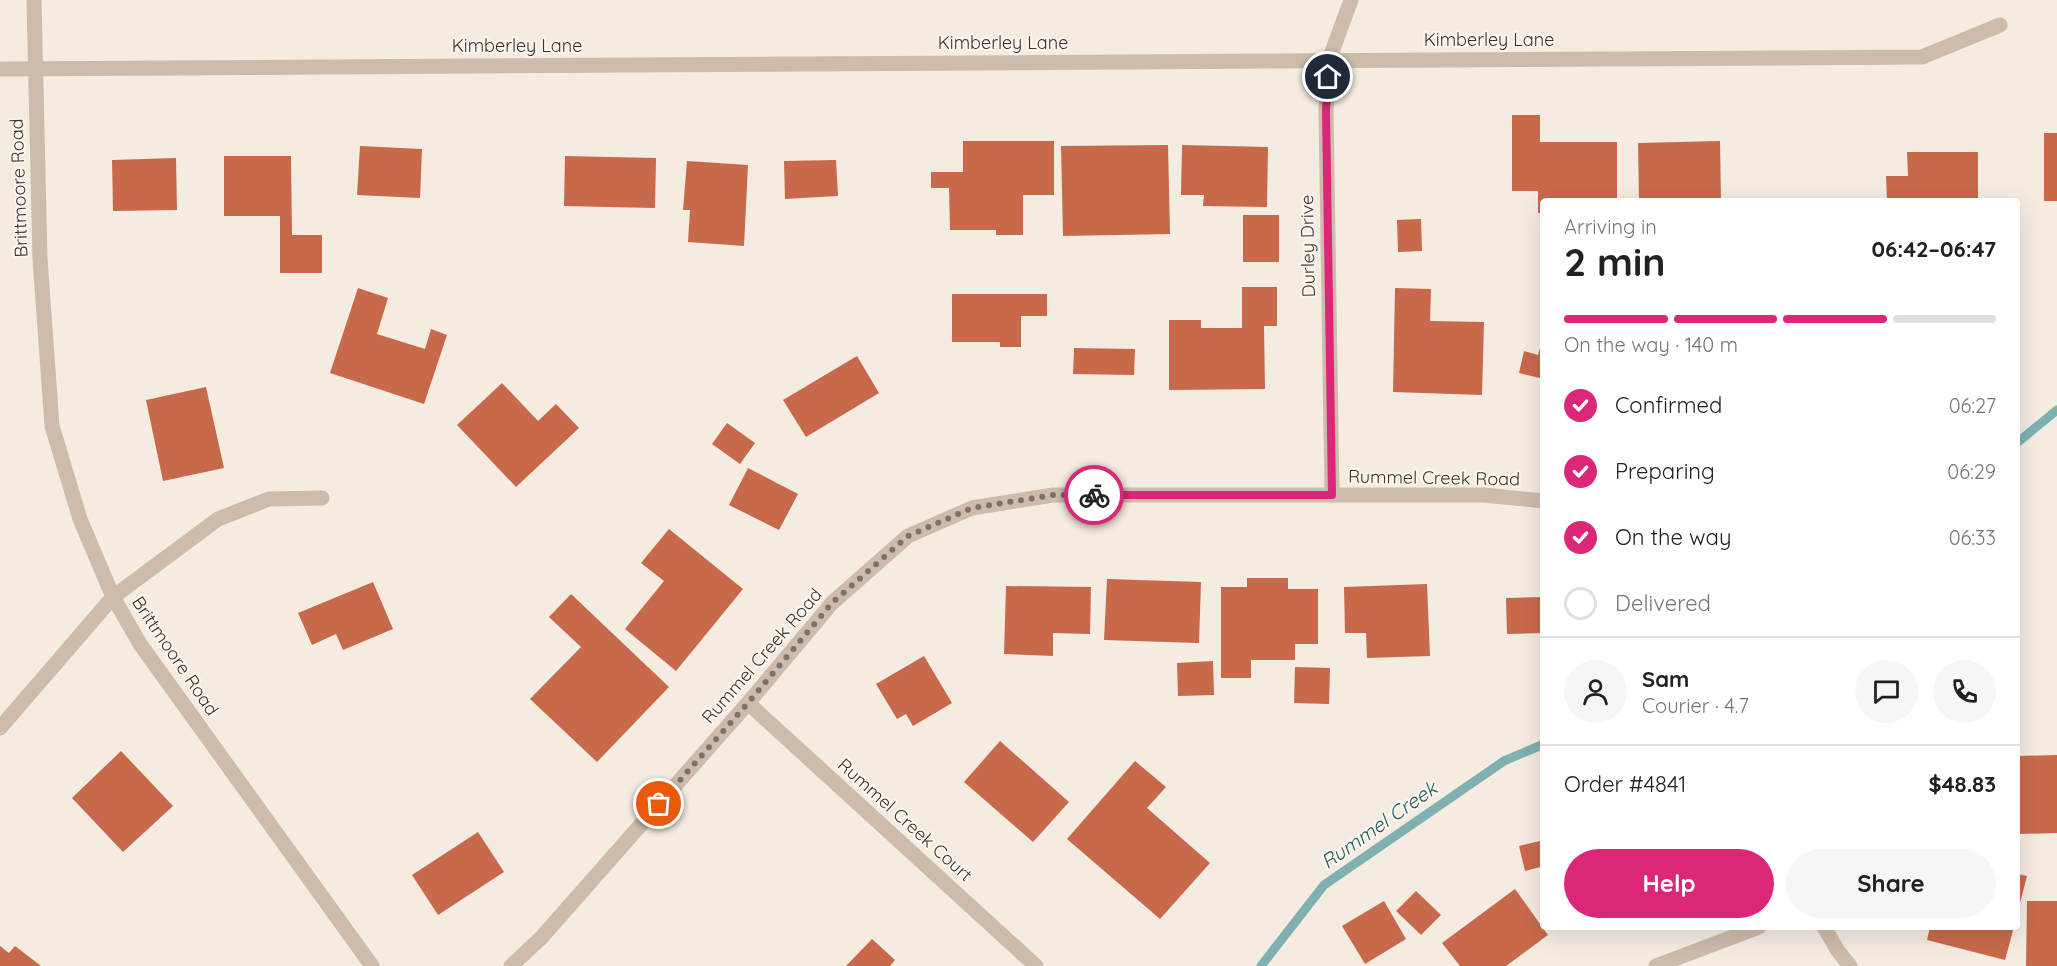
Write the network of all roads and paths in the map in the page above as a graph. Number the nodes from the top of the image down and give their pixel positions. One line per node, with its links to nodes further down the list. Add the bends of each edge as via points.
1 (34, 0): 5 (street, Brittmoore Road)
2 (1351, 0): 4 (street, Durley Drive)
3 (2000, 25): 4 (street, Kimberley Lane, via 1922,57)
4 (1329, 60): 5 (street, Kimberley Lane); 7 (street, Durley Drive, via 1326,110)
5 (35, 68): 6 (street, Kimberley Lane); 10 (street, Brittmoore Road, via 40,259 52,426 80,519)
6 (0, 69)
7 (1332, 495): 9 (street, Rummel Creek Road, via 1484,495); 11 (street, Rummel Creek Road, via 1053,495 972,508 908,536 832,603)
8 (322, 498): 10 (street, via 269,499 218,519)
9 (1540, 501)
10 (113, 597): 12 (street); 15 (street, Brittmoore Road, via 140,644)
11 (748, 703): 16 (street, Rummel Creek Road, via 541,938); 17 (street, Rummel Creek Court)
12 (0, 728)
13 (1751, 930): 18 (street)
14 (1826, 930): 19 (street)
15 (372, 966)
16 (511, 966)
17 (1036, 966)
18 (1656, 966)
19 (1850, 966)

